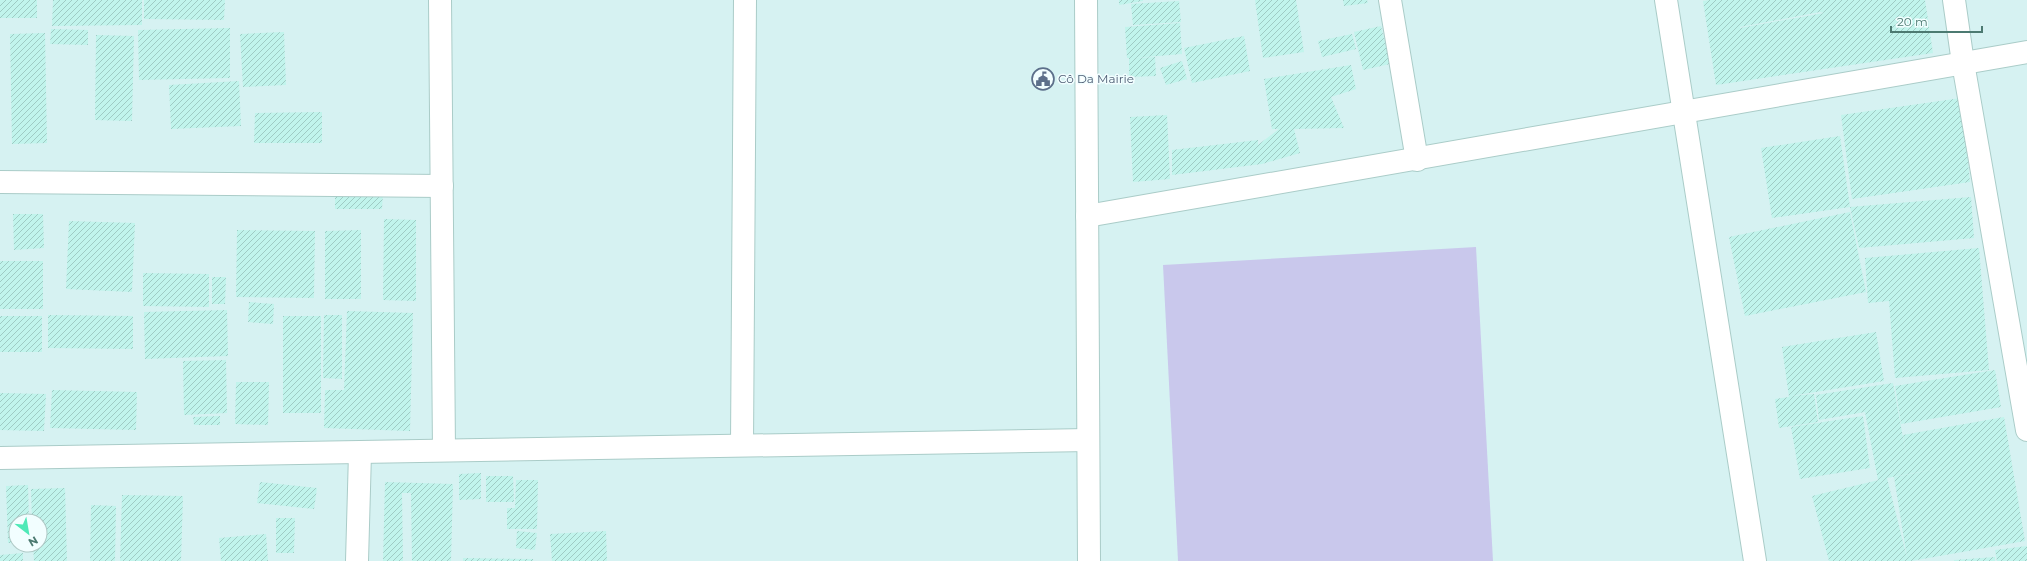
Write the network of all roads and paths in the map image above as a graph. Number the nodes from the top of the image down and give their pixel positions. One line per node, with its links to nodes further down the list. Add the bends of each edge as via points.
1 (440, 0): 12 (street)
2 (745, 0): 16 (street)
3 (1086, 0): 13 (street)
4 (1390, 0): 10 (street)
5 (1666, 0): 9 (street)
6 (1954, 0): 8 (street)
7 (2027, 52): 8 (street)
8 (1963, 63): 9 (street); 14 (street)
9 (1684, 112): 10 (street); 22 (street)
10 (1417, 160): 13 (street)
11 (0, 182): 12 (street)
12 (442, 186): 17 (street)
13 (1087, 216): 15 (street)
14 (2027, 430)
15 (1088, 440): 16 (street); 21 (street)
16 (742, 445): 17 (street)
17 (444, 450): 18 (street)
18 (360, 453): 19 (street); 20 (street)
19 (0, 458)
20 (357, 561)
21 (1089, 561)
22 (1756, 561)

